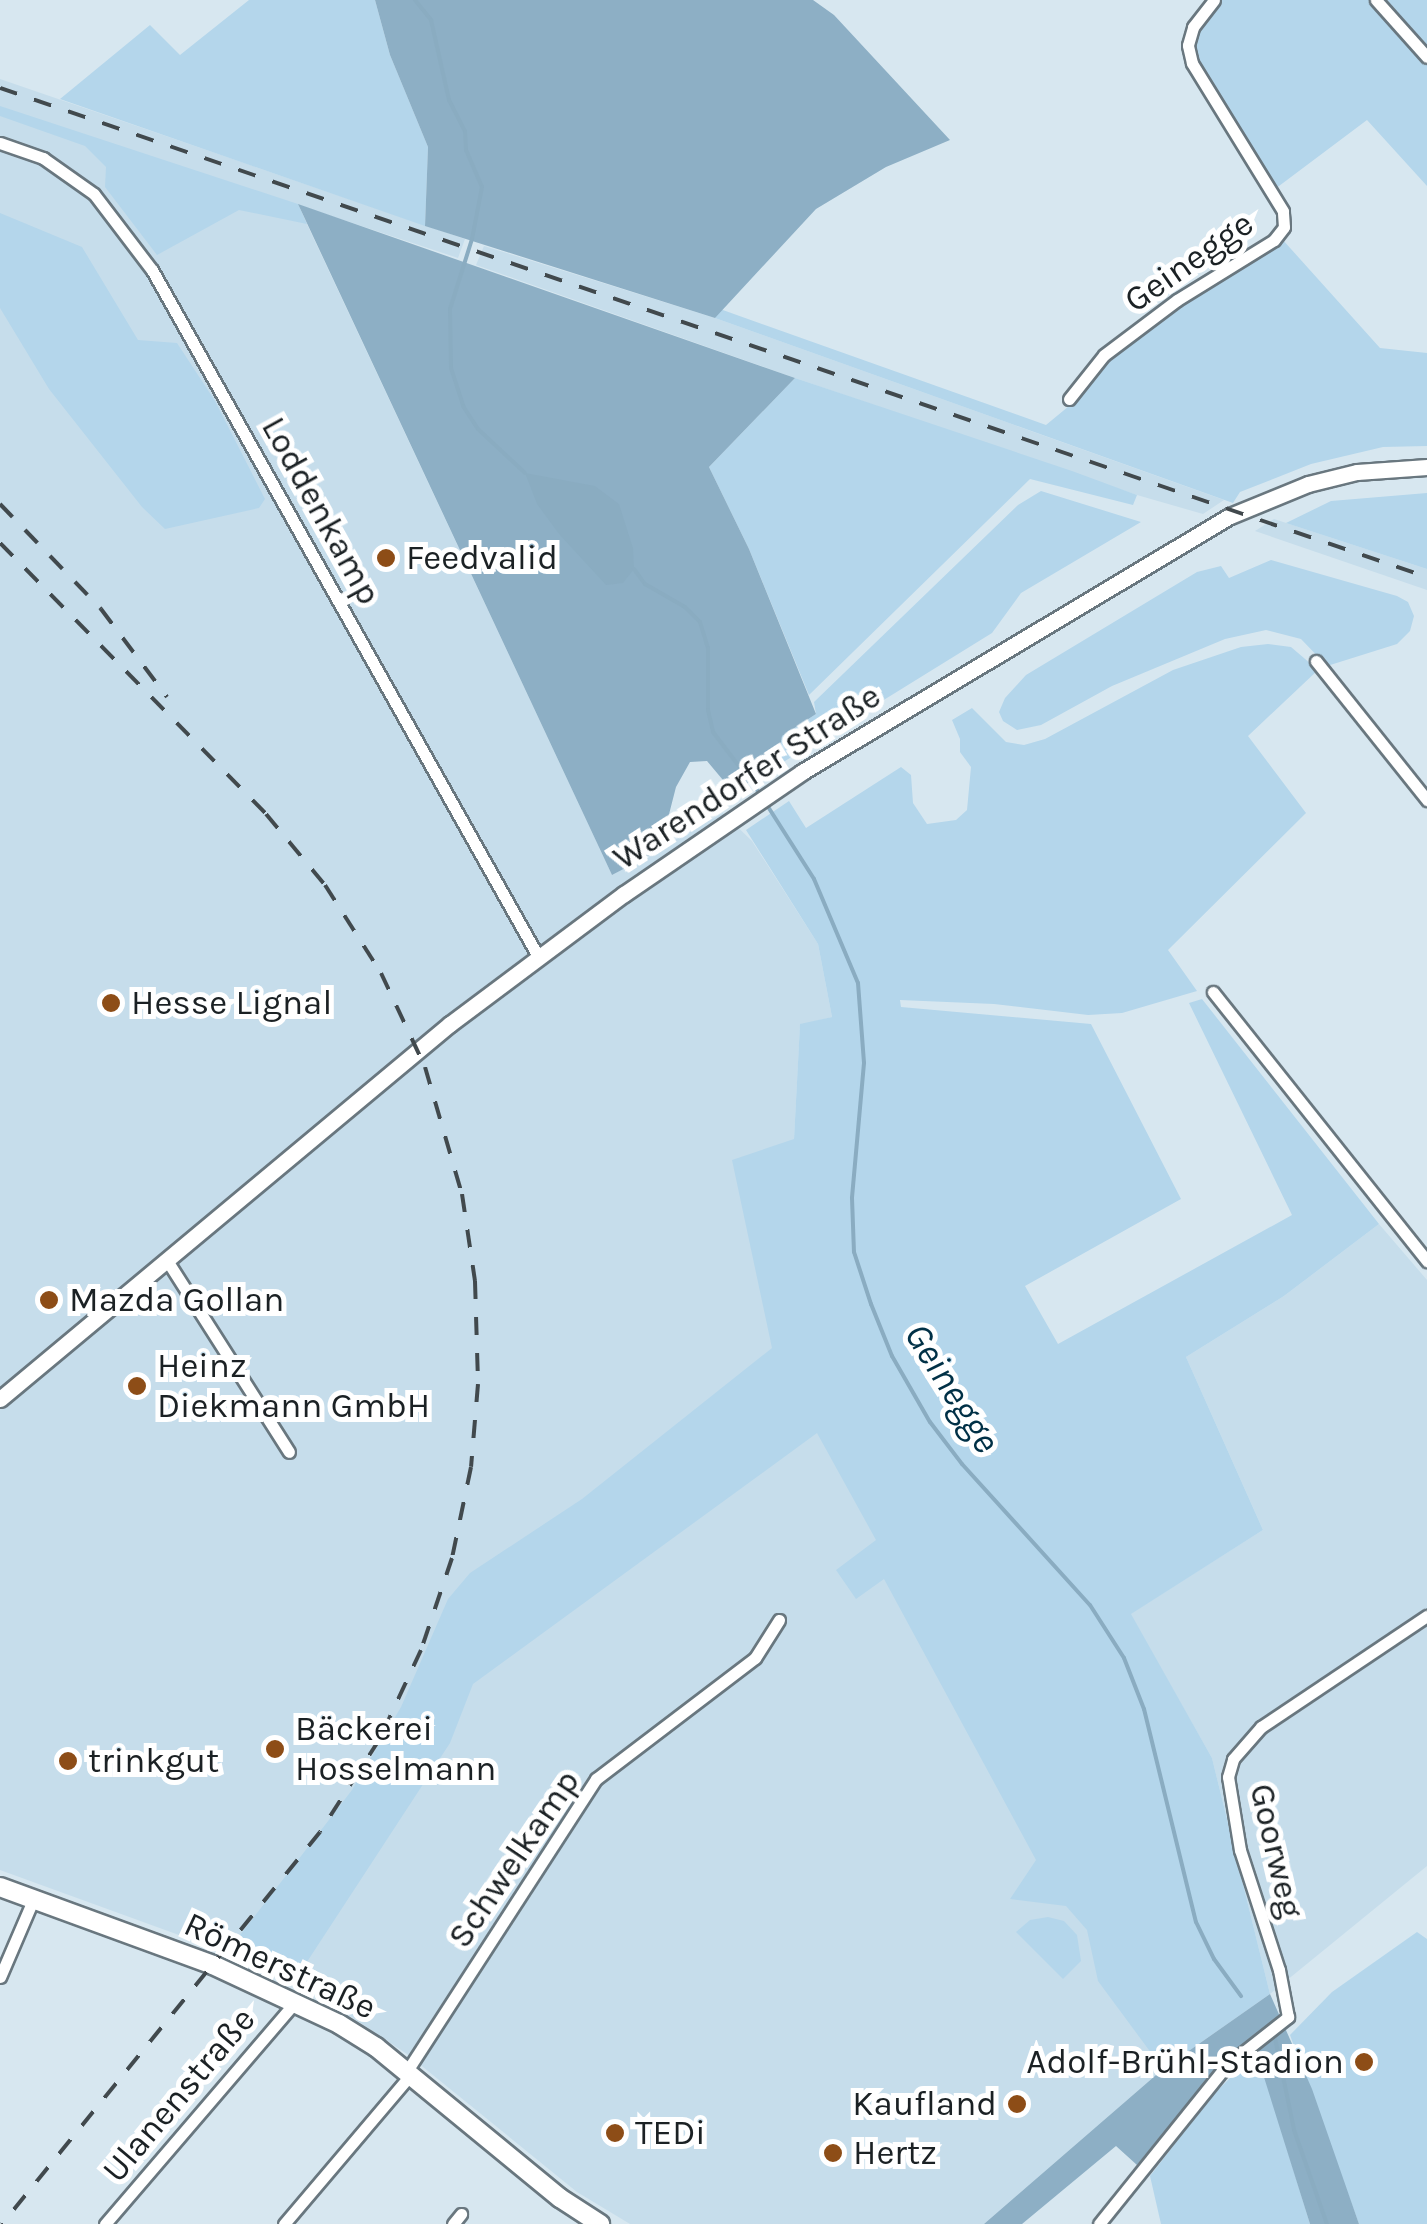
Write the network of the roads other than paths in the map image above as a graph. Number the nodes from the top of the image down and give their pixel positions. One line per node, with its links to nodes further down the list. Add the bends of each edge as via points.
1 (1214, 0): 5 (street, Geinegge, via 1193,26 1192,63 1284,211 1284,227 1104,355)
2 (1376, 0): 3 (street)
3 (1427, 57)
4 (0, 143): 9 (street, Loddenkamp, via 44,158 94,194 152,270)
5 (1069, 400)
6 (1427, 467): 9 (street, Warendorfer Straße, via 1308,484 1230,516 802,772)
7 (1316, 660): 8 (street)
8 (1427, 800)
9 (538, 958): 12 (street, Warendorfer Straße, via 418,1050)
10 (1213, 992): 11 (street)
11 (1427, 1261)
12 (168, 1262): 13 (street, Warendorfer Straße); 14 (street)
13 (0, 1399)
14 (289, 1452)
15 (1427, 1616): 25 (street, Goorweg, via 1261,1726 1233,1760 1228,1777 1240,1850 1288,2016 1209,2086)
16 (779, 1620): 21 (street, Schwelkamp, via 755,1658 596,1780)
17 (0, 1888): 18 (main road, Römerstraße)
18 (33, 1900): 19 (street); 20 (main road, Römerstraße)
19 (0, 1977)
20 (295, 2002): 21 (main road, Römerstraße, via 357,2034); 22 (street, Ulanenstraße)
21 (409, 2072): 23 (street, Schwelkamp); 24 (main road, Römerstraße)
22 (105, 2224)
23 (284, 2224)
24 (600, 2224)
25 (1100, 2224)

